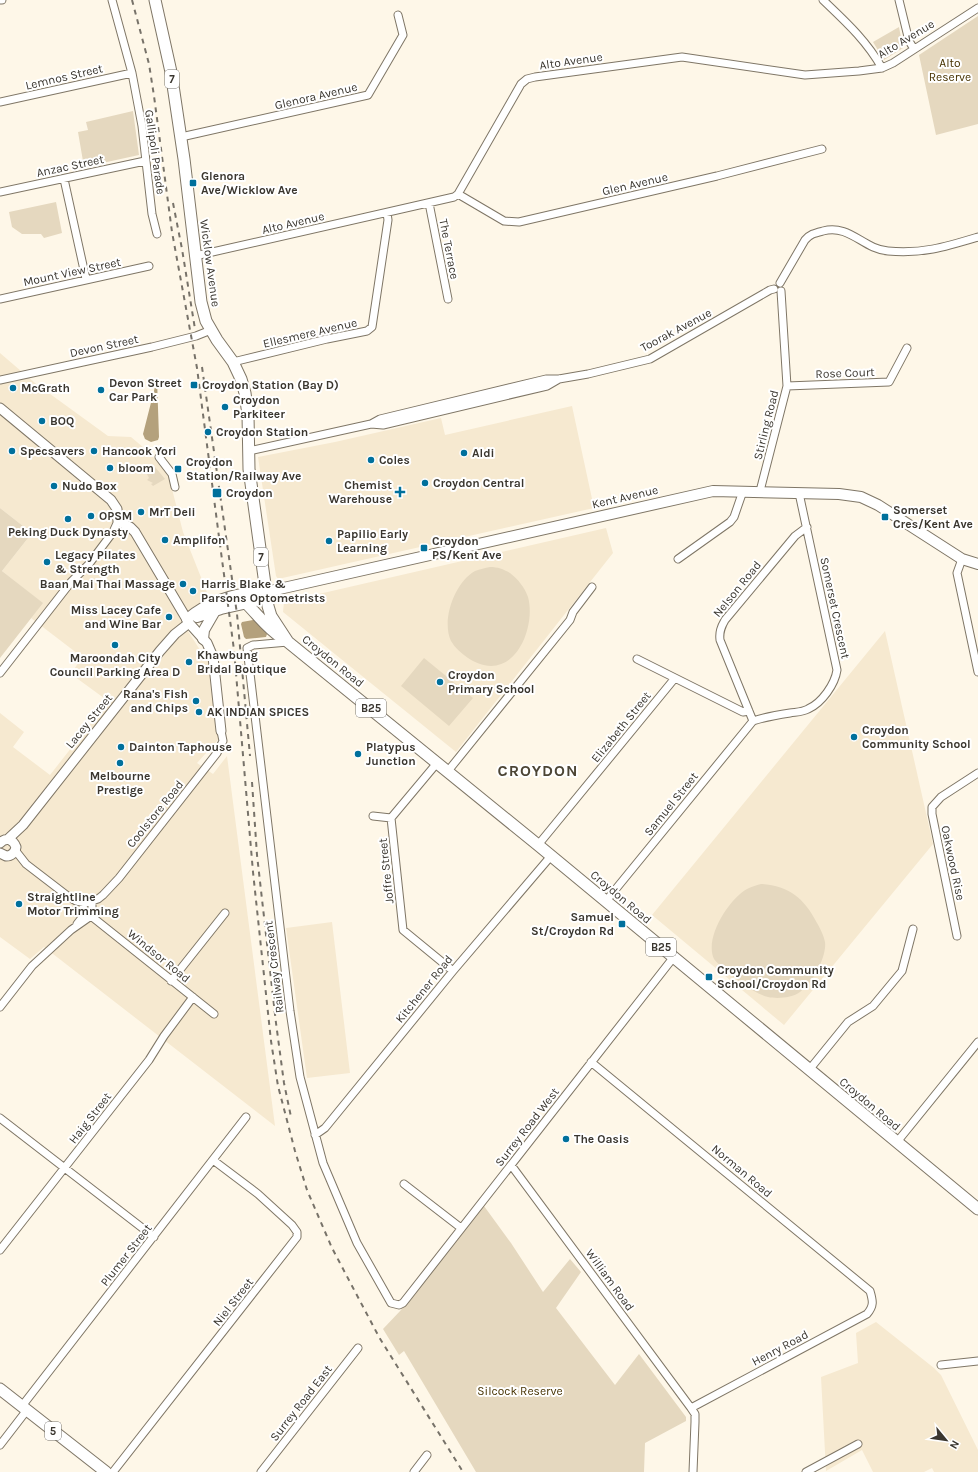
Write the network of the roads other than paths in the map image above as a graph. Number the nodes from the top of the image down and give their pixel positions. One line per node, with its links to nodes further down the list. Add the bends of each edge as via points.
1 (112, 0): 9 (street, Gallipoli Parade)
2 (155, 0): 11 (main road, Wicklow Avenue / 7, via 171,72)
3 (823, 0): 8 (street, via 866,42)
4 (899, 0): 7 (street, via 909,41)
5 (978, 8): 7 (street, Alto Avenue)
6 (398, 15): 11 (street, Glenora Avenue, via 403,35 368,95)
7 (914, 49): 8 (street, Alto Avenue)
8 (882, 68): 16 (street, Alto Avenue, via 805,75 682,57 527,79 521,84)
9 (132, 73): 10 (street, Lemnos Street); 13 (street, Gallipoli Parade, via 142,126)
10 (0, 102)
11 (181, 137): 21 (main road, Wicklow Avenue / 7)
12 (822, 149): 16 (street, Glen Avenue, via 519,222 504,221)
13 (145, 161): 14 (street, Anzac Street); 19 (street, Gallipoli Parade, via 152,214)
14 (64, 179): 15 (street, Anzac Street); 23 (street)
15 (0, 192)
16 (458, 194): 17 (street, Alto Avenue)
17 (429, 203): 18 (street, Alto Avenue); 28 (street, The Terrace)
18 (387, 213): 21 (street, Alto Avenue); 31 (street, Ellesmere Avenue, via 372,327 367,331)
19 (158, 234)
20 (978, 237): 24 (street, via 938,249 917,252 886,251 839,229 828,229 804,240)
21 (195, 256): 29 (main road, Wicklow Avenue / 7, via 205,318)
22 (149, 266): 23 (street, Mount View Street)
23 (86, 279): 27 (street, Mount View Street)
24 (780, 283): 25 (street, via 776,284); 26 (street)
25 (774, 290): 26 (street); 35 (street, Toorak Avenue, via 650,359 559,379 546,379 380,419 371,424)
26 (782, 291): 33 (street, Stirling Road)
27 (0, 299)
28 (448, 299)
29 (211, 330): 31 (main road, Wicklow Avenue / 7); 32 (street, Devon Street, via 152,347)
30 (907, 348): 33 (street, Rose Court, via 890,382)
31 (233, 362): 35 (main road, Wicklow Avenue / 7, via 245,393)
32 (0, 380)
33 (787, 386): 39 (street, Stirling Road)
34 (0, 408): 41 (street, via 111,500 118,509)
35 (249, 451): 47 (main road, Wicklow Avenue / 7, via 249,469)
36 (159, 457): 37 (street, via 172,474)
37 (175, 487)
38 (743, 491): 39 (main road, Kent Avenue); 43 (street, via 730,522); 47 (main road, Kent Avenue, via 701,493)
39 (760, 491): 40 (main road, Kent Avenue)
40 (799, 493): 42 (street, Somerset Crescent); 44 (main road, Kent Avenue, via 851,495 869,501)
41 (118, 521): 50 (street, via 134,532); 55 (street, via 113,532)
42 (807, 527): 57 (street, Nelson Road, via 795,536 721,628 720,640); 58 (street, Somerset Crescent, via 837,670 836,677 827,692 808,710)
43 (678, 559)
44 (962, 559): 45 (main road, Kent Avenue); 54 (street, via 957,573)
45 (978, 564)
46 (592, 587): 61 (street, via 570,620)
47 (266, 592): 48 (main road, Kent Avenue, via 256,601); 50 (main road, Kent Avenue, via 220,600 195,613); 52 (main road, Croydon Road / B25, via 271,616)
48 (246, 603): 49 (main road, Kent Avenue); 52 (main road, via 271,631)
49 (215, 611): 50 (main road, Kent Avenue); 51 (main road, via 204,630)
50 (188, 621): 51 (street); 66 (street, Lacey Street, via 180,625)
51 (203, 639): 59 (street, via 210,647 213,657)
52 (288, 642): 60 (main road, Croydon Road / B25); 87 (street, Railway Crescent, via 247,648 290,1011 300,1077)
53 (637, 659): 56 (street)
54 (978, 672)
55 (0, 673)
56 (675, 678): 57 (street, via 743,712); 65 (street, Elizabeth Street)
57 (749, 711): 58 (street, Nelson Road)
58 (753, 721): 68 (street, Samuel Street)
59 (221, 731): 69 (street, Coolstore Road, via 223,740 216,755 119,878 103,895)
60 (438, 763): 61 (main road, Croydon Road / B25); 64 (street)
61 (448, 771): 65 (main road, Croydon Road / B25)
62 (978, 773): 75 (street, Oakwood Rise, via 941,797 932,807)
63 (373, 816): 64 (street)
64 (391, 818): 77 (street, Joffre Street, via 403,930)
65 (538, 846): 67 (main road, Croydon Road / B25)
66 (6, 848): 70 (street, via 69,897)
67 (551, 856): 68 (main road, Croydon Road / B25); 77 (street, Kitchener Road)
68 (606, 901): 76 (main road, Croydon Road / B25)
69 (92, 902): 70 (street); 72 (street)
70 (83, 903): 74 (street, via 84,915)
71 (225, 913): 78 (street)
72 (91, 916): 74 (street); 78 (street, Windsor Road)
73 (913, 929): 84 (street, via 902,971 873,1006 848,1022)
74 (71, 930): 80 (street, via 32,966)
75 (957, 936)
76 (673, 958): 83 (street, Surrey Road West); 84 (main road, Croydon Road / B25)
77 (453, 971): 87 (street, Kitchener Road, via 325,1128)
78 (171, 980): 79 (street, Windsor Road)
79 (193, 997): 81 (street, Windsor Road); 91 (street, Haig Street, via 149,1060)
80 (0, 1007)
81 (214, 1014)
82 (978, 1042): 88 (street)
83 (591, 1062): 90 (street, Surrey Road West); 97 (street, Norman Road, via 870,1291)
84 (809, 1070): 88 (main road, Croydon Road / B25)
85 (246, 1117): 89 (street, Plumer Street)
86 (0, 1118): 91 (street)
87 (315, 1135): 98 (street, Railway Crescent, via 323,1163 357,1243 389,1301)
88 (897, 1142): 93 (main road, Croydon Road / B25)
89 (213, 1160): 95 (street, Plumer Street); 109 (street, Niel Street, via 258,1194 292,1225 297,1236)
90 (511, 1165): 94 (street, Surrey Road West); 104 (street, William Road)
91 (65, 1168): 95 (street); 96 (street, Haig Street)
92 (404, 1184): 94 (street)
93 (977, 1206)
94 (461, 1228): 98 (street, Surrey Road West, via 403,1303)
95 (154, 1237): 103 (street, Plumer Street)
96 (0, 1250)
97 (873, 1302): 104 (street, Henry Road, via 867,1314)
98 (395, 1305)
99 (358, 1348): 110 (street, Surrey Road East)
100 (978, 1361): 101 (street)
101 (941, 1365)
102 (0, 1389): 103 (main road, 5)
103 (24, 1408): 106 (street, Plumer Street); 108 (main road, 5)
104 (691, 1408): 112 (street, via 695,1414)
105 (858, 1444): 113 (street)
106 (0, 1445)
107 (427, 1456): 111 (street)
108 (106, 1472)
109 (113, 1472)
110 (261, 1472)
111 (414, 1472)
112 (694, 1472)
113 (806, 1472)

